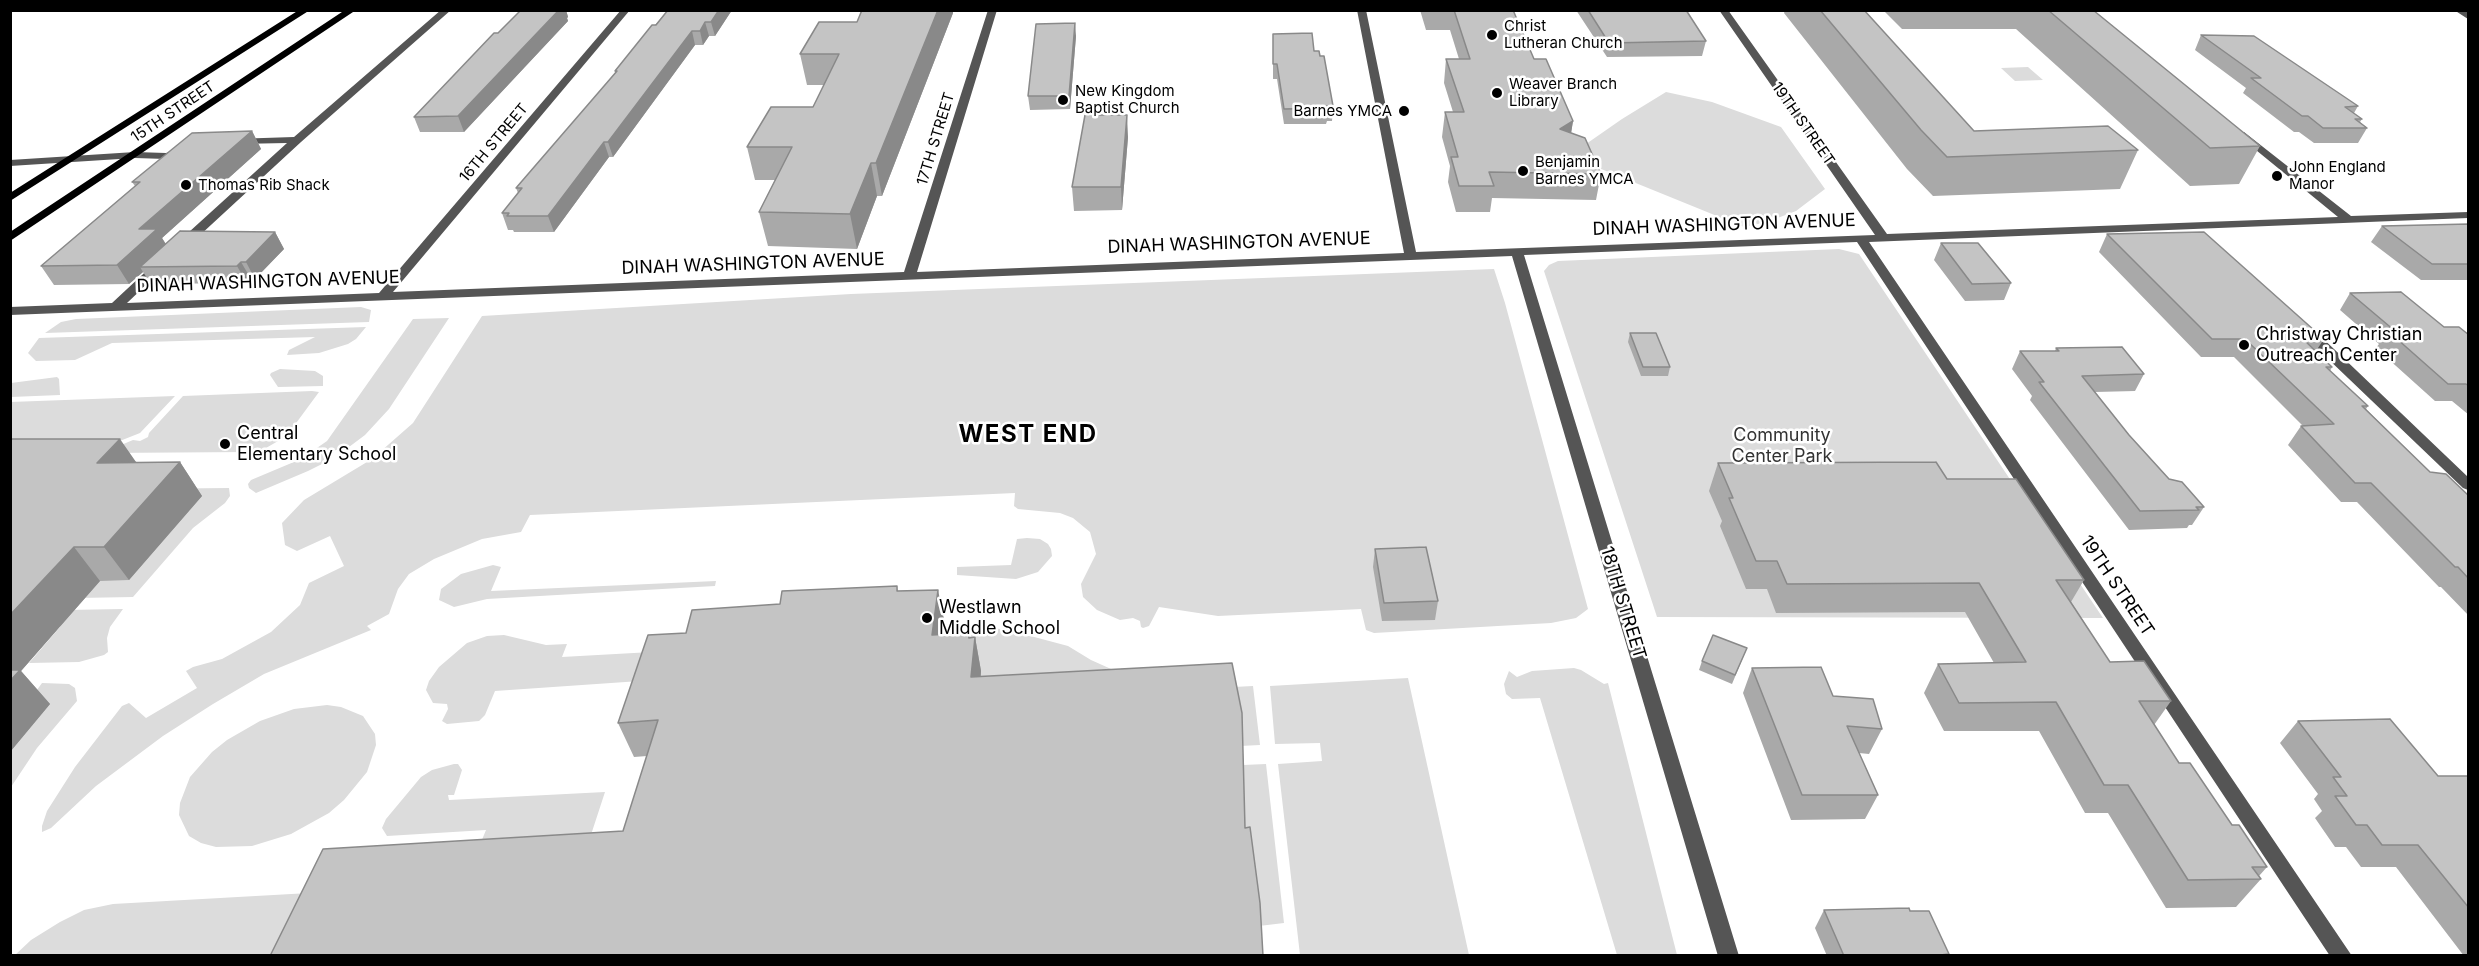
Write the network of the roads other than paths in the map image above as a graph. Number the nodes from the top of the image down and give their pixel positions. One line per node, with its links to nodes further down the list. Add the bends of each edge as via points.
1 (306, 10): 15 (main road, 15TH STREET)
2 (352, 10): 14 (main road, 15TH STREET)
3 (447, 10): 11 (street)
4 (626, 10): 28 (street, 16TH STREET)
5 (993, 10): 27 (street, 17TH STREET)
6 (1361, 10): 26 (street)
7 (1724, 10): 21 (street, 19TH STREET)
8 (2458, 10): 9 (street)
9 (2469, 16)
10 (2231, 124): 19 (street)
11 (297, 140): 12 (street); 29 (street)
12 (221, 143)
13 (199, 146): 14 (street, via 166,156)
14 (135, 155): 15 (street); 23 (main road, 15TH STREET)
15 (72, 158): 16 (street); 17 (main road, 15TH STREET)
16 (10, 163)
17 (10, 198)
18 (2469, 215): 19 (street, DINAH WASHINGTON AVENUE)
19 (2349, 220): 20 (street, DINAH WASHINGTON AVENUE)
20 (2196, 226): 21 (street, DINAH WASHINGTON AVENUE); 22 (street)
21 (1883, 237): 24 (street, DINAH WASHINGTON AVENUE)
22 (2208, 237)
23 (10, 238)
24 (1860, 238): 25 (street, DINAH WASHINGTON AVENUE); 34 (street, 19TH STREET)
25 (1517, 251): 26 (street, DINAH WASHINGTON AVENUE); 33 (street, 18TH STREET)
26 (1410, 254): 27 (street, DINAH WASHINGTON AVENUE)
27 (909, 277): 28 (street, DINAH WASHINGTON AVENUE)
28 (384, 295): 29 (street, DINAH WASHINGTON AVENUE)
29 (116, 306): 30 (street, DINAH WASHINGTON AVENUE)
30 (10, 310)
31 (2299, 324): 32 (street)
32 (2469, 485)
33 (1729, 956)
34 (2342, 956)

